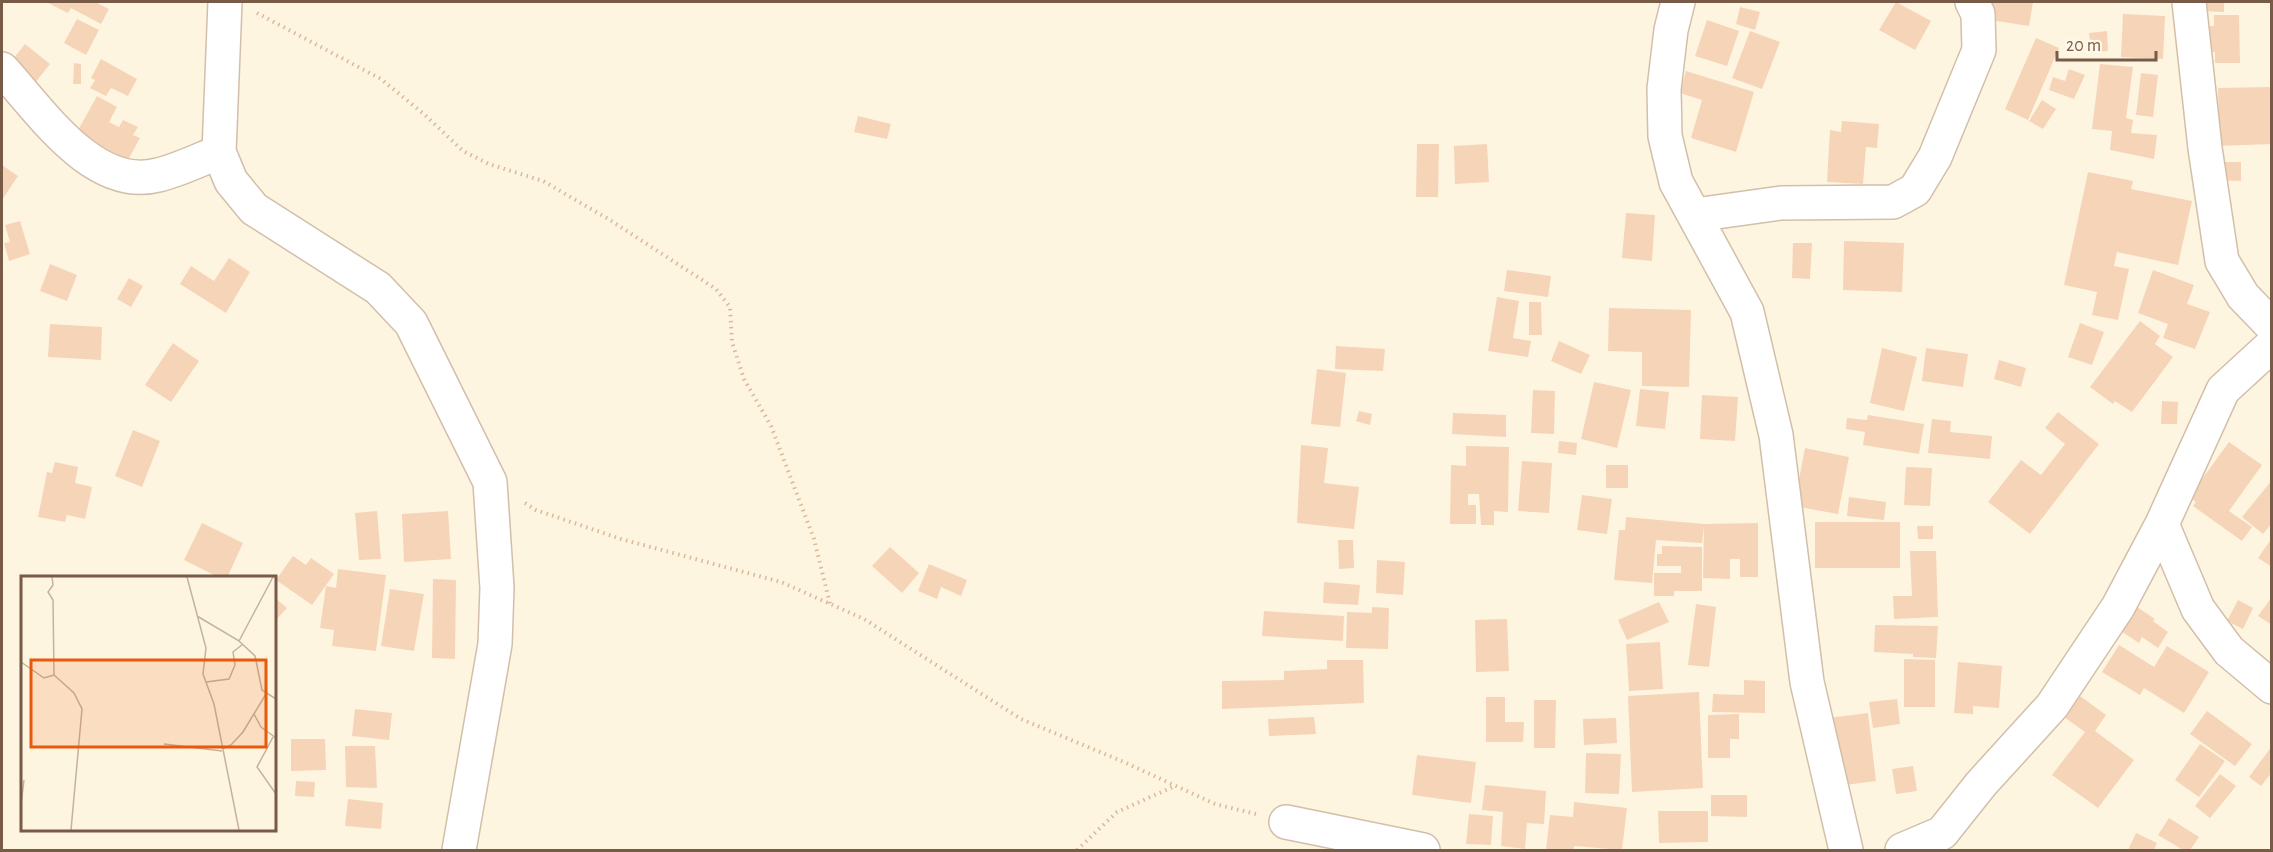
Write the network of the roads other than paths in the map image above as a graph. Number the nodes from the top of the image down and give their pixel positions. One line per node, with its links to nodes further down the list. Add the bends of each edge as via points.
1 (225, 2): 6 (street)
2 (1678, 2): 7 (street, via 1664,89 1665,136 1676,182)
3 (1972, 2): 7 (street, via 1978,14 1979,51 1935,157 1916,190 1893,202 1780,203)
4 (2189, 2): 8 (street, via 2222,261 2243,296)
5 (2, 69): 6 (street, via 58,132 99,167 123,177 157,176)
6 (219, 152): 13 (street, via 231,181 254,209 378,288 411,323 490,482 497,588 495,644)
7 (1695, 215): 15 (street, via 1747,312 1776,435 1807,682)
8 (2271, 326)
9 (2271, 345): 10 (street, via 2223,390)
10 (2162, 524): 11 (street, via 2198,609 2229,651); 16 (street, via 2118,607 2052,706 1980,784 1942,833)
11 (2271, 687)
12 (1286, 822): 14 (street)
13 (459, 850)
14 (1423, 850)
15 (1846, 850)
16 (1902, 850)

